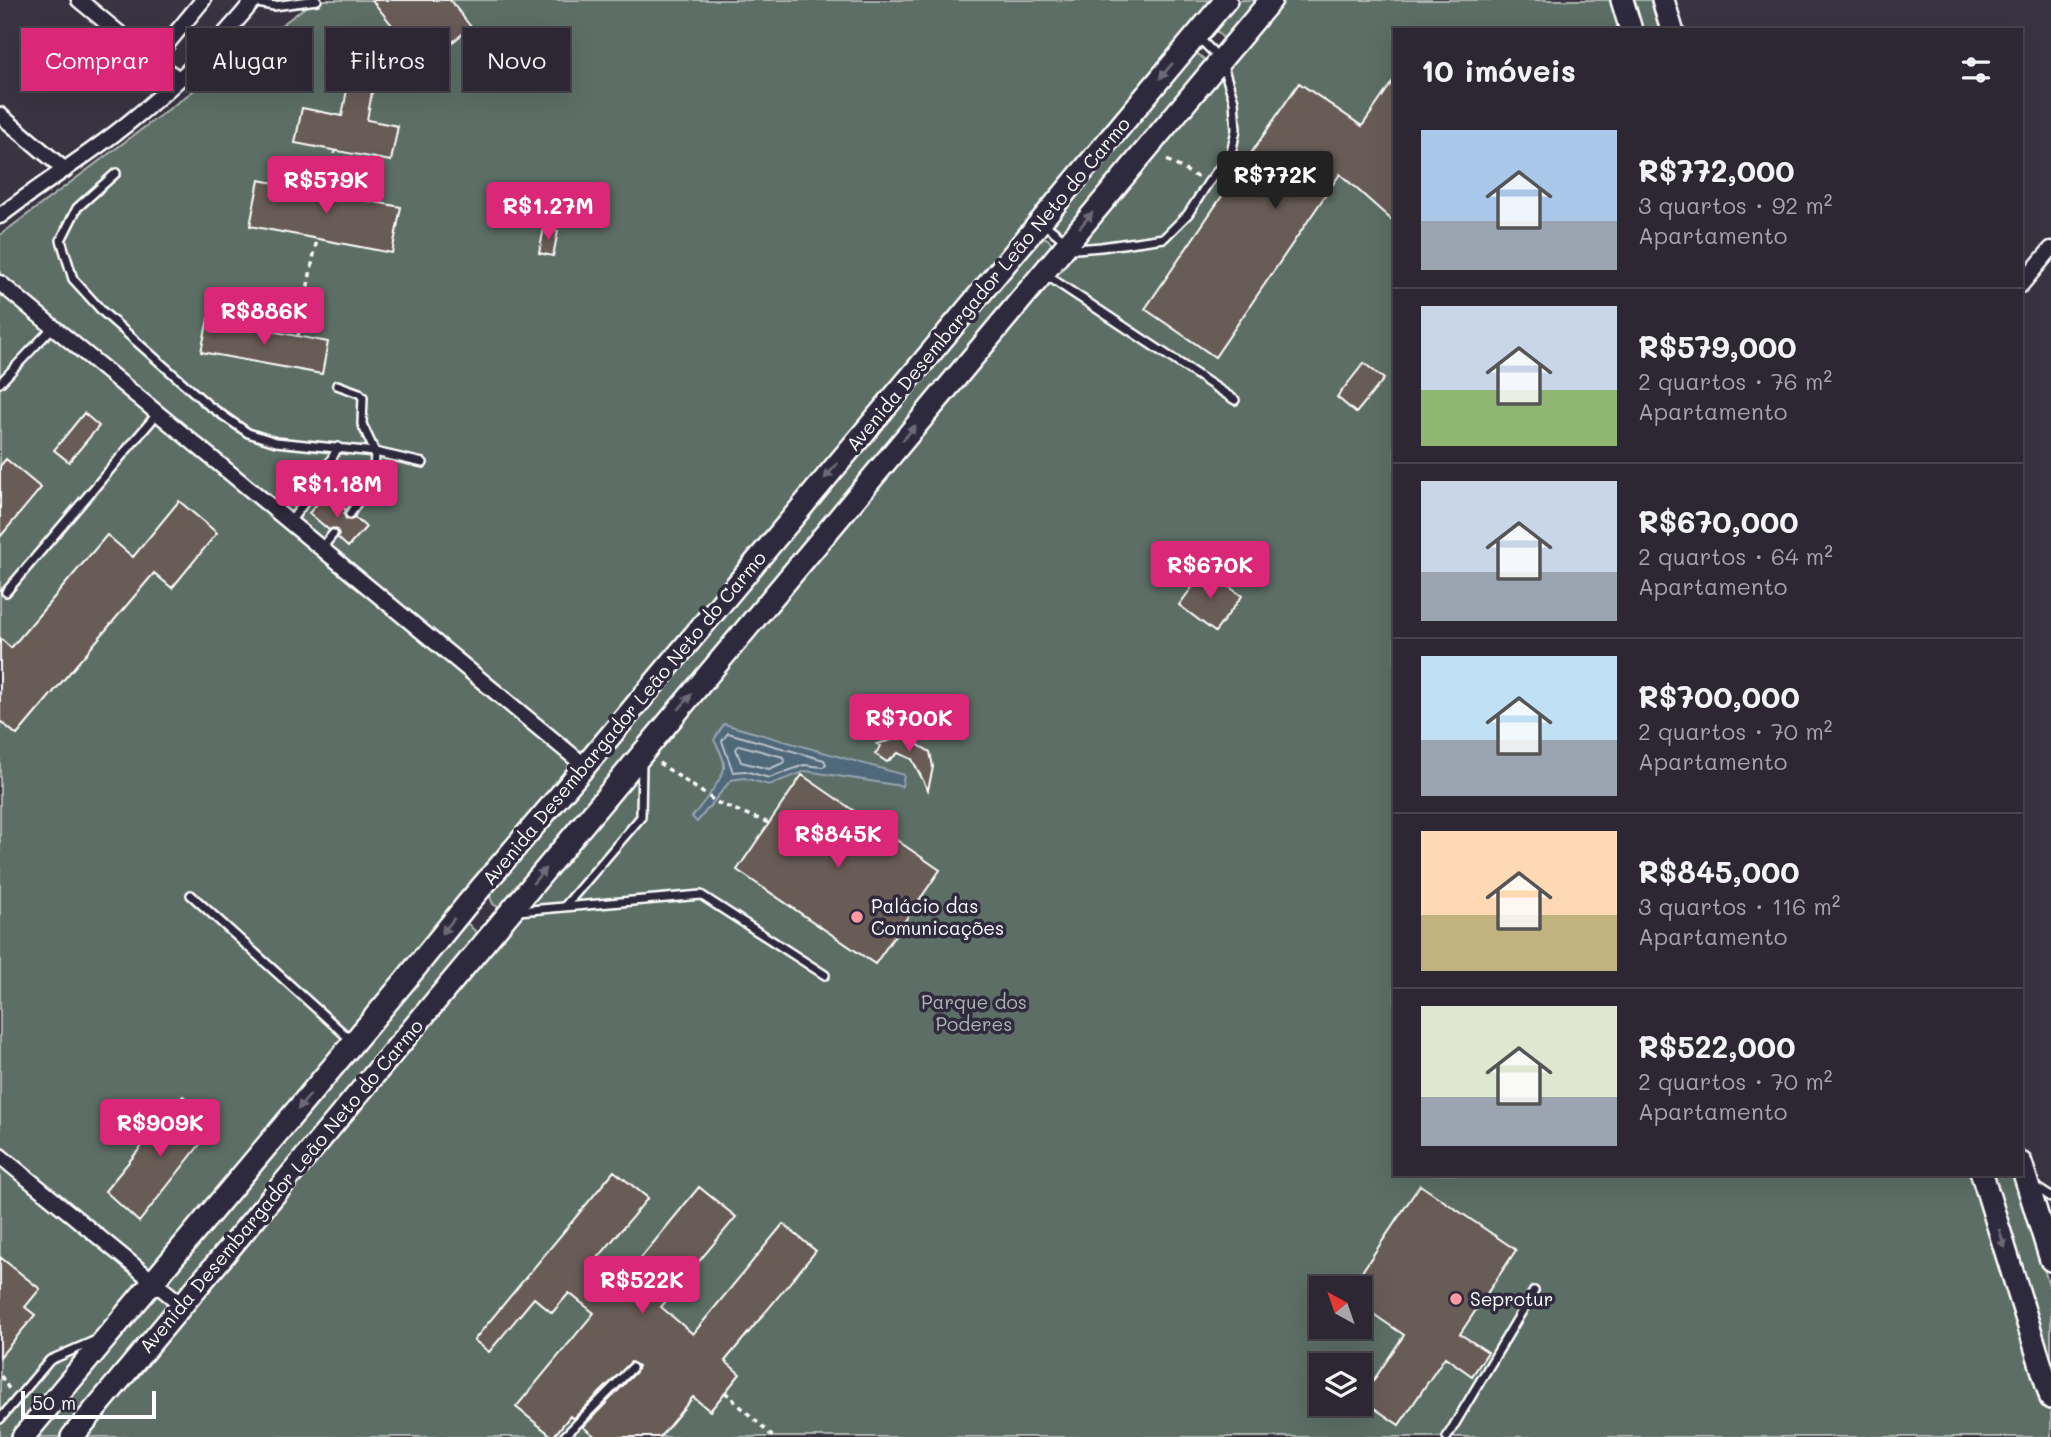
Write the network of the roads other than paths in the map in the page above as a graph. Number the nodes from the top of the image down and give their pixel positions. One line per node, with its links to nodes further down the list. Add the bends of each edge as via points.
1 (79, 0): 9 (street)
2 (203, 0): 13 (street)
3 (317, 0): 8 (lane, via 274,6)
4 (1226, 0): 12 (main road, Avenida Desembargador Leão Neto do Carmo)
5 (1271, 0): 14 (main road, Avenida Desembargador Leão Neto do Carmo)
6 (1622, 0): 10 (main road)
7 (1663, 0): 11 (main road)
8 (253, 1): 16 (street)
9 (113, 28)
10 (1630, 28)
11 (1671, 28)
12 (1196, 35): 14 (lane); 21 (main road, Avenida Desembargador Leão Neto do Carmo, one-way to 21)
13 (173, 37)
14 (1221, 60): 22 (main road, Avenida Desembargador Leão Neto do Carmo, one-way to 14); 22 (lane, via 1234,100 1236,130 1231,153 1188,214 1164,238 1076,248)
15 (173, 75): 16 (street)
16 (179, 79): 18 (street)
17 (0, 116): 18 (street)
18 (65, 170): 20 (street)
19 (116, 173): 32 (lane, via 77,208 61,240 73,279 103,312 208,405 248,433 276,442)
20 (0, 216)
21 (1040, 221): 22 (lane); 41 (main road, Avenida Desembargador Leão Neto do Carmo, one-way to 41)
22 (1067, 243): 24 (main road, Avenida Desembargador Leão Neto do Carmo)
23 (2051, 249): 26 (street)
24 (1042, 273): 30 (lane); 40 (main road, Avenida Desembargador Leão Neto do Carmo, one-way to 24)
25 (0, 283): 27 (street)
26 (2023, 283)
27 (53, 327): 28 (lane); 31 (street)
28 (0, 383)
29 (337, 385): 33 (lane, via 363,397 362,424)
30 (1235, 400)
31 (158, 413): 36 (street); 39 (lane)
32 (338, 447): 33 (lane); 36 (lane)
33 (375, 452): 34 (lane); 35 (lane, via 374,476)
34 (424, 463)
35 (350, 514)
36 (290, 522): 38 (street)
37 (333, 534): 38 (lane)
38 (322, 549): 41 (street)
39 (6, 592)
40 (642, 752): 44 (lane, via 641,817); 45 (main road, Avenida Desembargador Leão Neto do Carmo, one-way to 40)
41 (584, 766): 43 (main road, Avenida Desembargador Leão Neto do Carmo)
42 (191, 895): 47 (lane)
43 (468, 903): 45 (main road); 47 (main road, Avenida Desembargador Leão Neto do Carmo, one-way to 47)
44 (564, 907): 45 (lane); 46 (lane, via 701,895)
45 (504, 919): 55 (main road, Avenida Desembargador Leão Neto do Carmo)
46 (825, 975)
47 (354, 1042): 53 (main road, Avenida Desembargador Leão Neto do Carmo, one-way to 53)
48 (0, 1156): 53 (street)
49 (2024, 1172): 51 (lane); 52 (main road)
50 (1983, 1176): 58 (main road, one-way to 58)
51 (2051, 1197)
52 (2051, 1259)
53 (152, 1283): 55 (street); 56 (main road, Avenida Desembargador Leão Neto do Carmo)
54 (1534, 1291): 63 (lane)
55 (182, 1306): 61 (main road, Avenida Desembargador Leão Neto do Carmo)
56 (108, 1336): 59 (lane, via 50,1360); 60 (main road, Avenida Desembargador Leão Neto do Carmo)
57 (632, 1368): 62 (lane)
58 (2051, 1398)
59 (0, 1419)
60 (23, 1437)
61 (72, 1437)
62 (564, 1437)
63 (1447, 1437)

